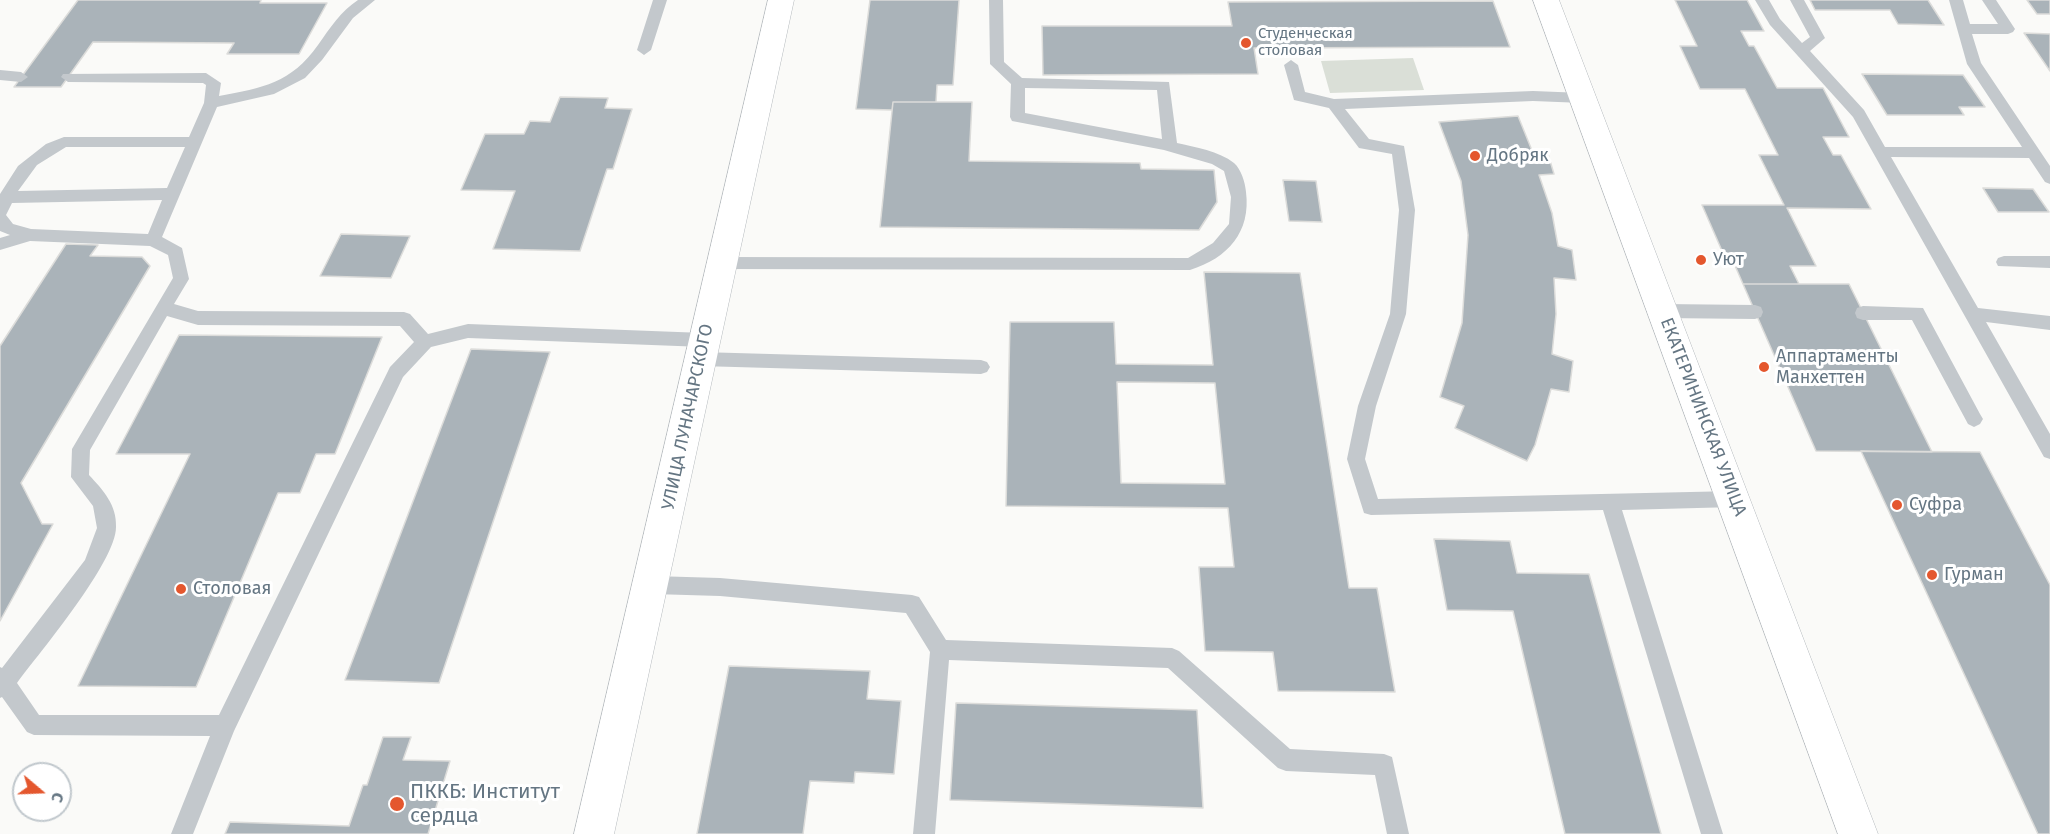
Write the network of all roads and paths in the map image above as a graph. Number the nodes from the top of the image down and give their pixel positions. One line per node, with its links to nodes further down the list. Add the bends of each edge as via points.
1 (368, 0): 19 (lane, via 347,17 301,75 268,91)
2 (660, 0): 11 (lane)
3 (781, 0): 34 (main road, УЛИЦА ЛУНАЧАРСКОГО)
4 (996, 0): 17 (lane, via 997,64)
5 (1546, 0): 18 (main road, ЕКАТЕРИНИНСКАЯ УЛИЦА)
6 (1762, 0): 12 (lane, via 1775,22)
7 (1797, 0): 12 (lane, via 1818,38)
8 (1956, 0): 10 (lane)
9 (1989, 0): 10 (lane, via 2008,29)
10 (1963, 28): 24 (lane, via 1974,64)
11 (644, 50)
12 (1801, 51): 23 (lane, via 1859,114)
13 (1291, 65): 20 (lane, via 1299,96)
14 (0, 75): 15 (lane)
15 (21, 77)
16 (68, 77): 19 (lane, via 206,78 214,84)
17 (1018, 83): 22 (lane, via 1017,117); 22 (lane, via 1164,85)
18 (1582, 98): 20 (lane, via 1533,96); 36 (main road, ЕКАТЕРИНИНСКАЯ УЛИЦА)
19 (211, 103): 21 (lane)
20 (1334, 104): 47 (lane, via 1364,144 1399,150 1407,210 1398,314 1368,406 1356,459 1371,507)
21 (196, 142): 26 (lane); 27 (lane, via 64,142 50,148 15,177)
22 (1170, 146): 34 (lane, via 1228,165 1237,182 1240,213 1227,243 1191,264)
23 (1880, 152): 24 (lane); 39 (lane)
24 (2034, 153): 25 (lane)
25 (2050, 178)
26 (174, 194): 27 (lane); 30 (lane)
27 (3, 204)
28 (0, 219): 29 (lane, via 7,228)
29 (31, 235): 30 (lane); 31 (lane)
30 (153, 240): 35 (lane, via 176,252 181,279)
31 (0, 244)
32 (2004, 262): 33 (lane)
33 (2050, 262)
34 (722, 263): 42 (main road, УЛИЦА ЛУНАЧАРСКОГО)
35 (163, 309): 41 (lane, via 198,318 404,319); 50 (lane, via 81,449 80,477 102,503 107,528 93,565)
36 (1662, 311): 37 (lane); 46 (main road, ЕКАТЕРИНИНСКАЯ УЛИЦА)
37 (1755, 312)
38 (1863, 313): 44 (lane, via 1917,313)
39 (1972, 314): 40 (lane); 45 (lane)
40 (2050, 322)
41 (425, 342): 42 (lane, via 468,331); 51 (lane, via 396,372)
42 (702, 349): 43 (lane); 48 (main road, УЛИЦА ЛУНАЧАРСКОГО)
43 (981, 367)
44 (1974, 419)
45 (2050, 451)
46 (1735, 499): 47 (lane); 57 (main road, ЕКАТЕРИНИНСКАЯ УЛИЦА)
47 (1610, 501): 56 (lane)
48 (653, 585): 49 (lane, via 912,604); 53 (main road, УЛИЦА ЛУНАЧАРСКОГО)
49 (940, 650): 54 (lane); 55 (lane, via 1172,658 1286,760 1384,765)
50 (2, 682): 51 (lane, via 34,725)
51 (225, 726): 52 (lane)
52 (182, 834)
53 (594, 834)
54 (924, 834)
55 (1398, 834)
56 (1712, 834)
57 (1858, 834)

